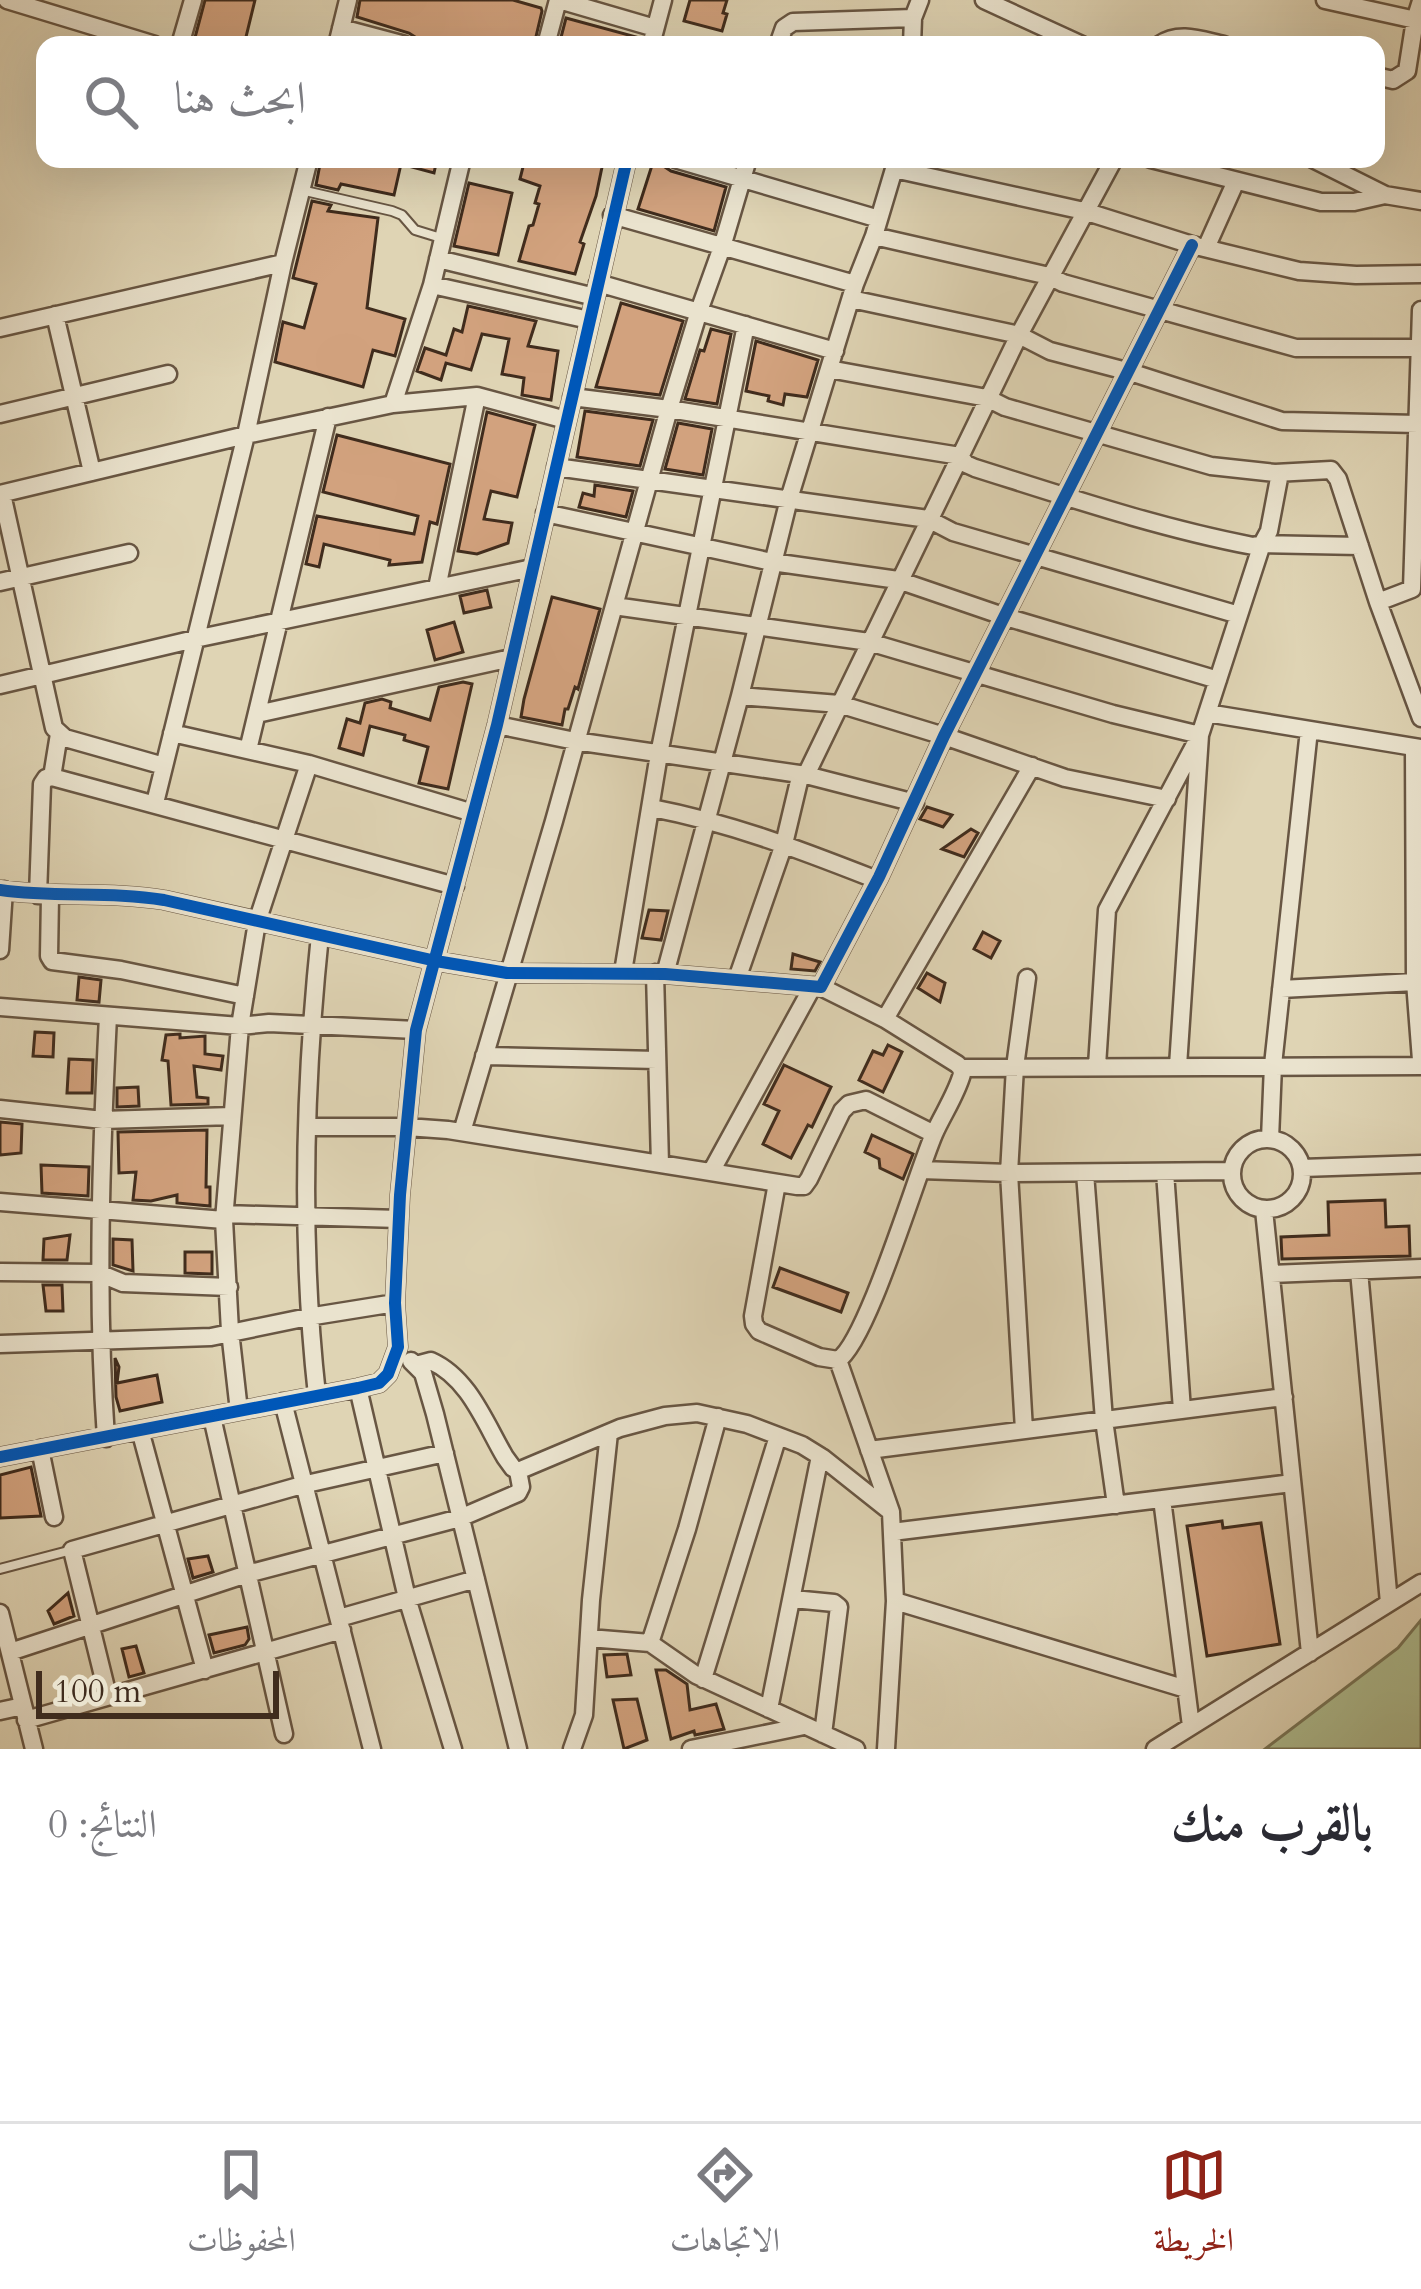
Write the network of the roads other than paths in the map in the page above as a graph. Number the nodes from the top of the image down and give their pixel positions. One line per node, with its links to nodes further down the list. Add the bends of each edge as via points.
1 (7, 0): 11 (street)
2 (193, 0): 12 (street)
3 (347, 0): 13 (street)
4 (558, 0): 14 (street); 15 (street)
5 (662, 0): 15 (street)
6 (984, 0): 17 (street)
7 (1325, 0): 10 (street)
8 (1421, 1): 10 (street)
9 (917, 9): 16 (street, via 794,22)
10 (1418, 21): 18 (street, via 1407,71)
11 (125, 36)
12 (183, 36)
13 (339, 36)
14 (548, 36)
15 (653, 36)
16 (781, 36)
17 (1062, 36)
18 (1385, 78)
19 (307, 168): 31 (street)
20 (460, 168): 37 (street)
21 (625, 168): 35 (street)
22 (706, 168): 29 (street)
23 (745, 168): 29 (street)
24 (895, 168): 36 (street)
25 (912, 168): 34 (street)
26 (1109, 168): 34 (street)
27 (1186, 168): 30 (street)
28 (1331, 168): 32 (street)
29 (742, 178): 36 (street); 39 (street)
30 (1236, 181): 32 (street, via 1321,202); 38 (street)
31 (301, 190): 37 (lane, via 402,214 415,230); 41 (street)
32 (1385, 195): 33 (street)
33 (1421, 201)
34 (1084, 212): 38 (street); 43 (street)
35 (612, 215): 39 (street); 45 (street)
36 (877, 228): 43 (street); 46 (street)
37 (442, 238): 40 (street)
38 (1199, 246): 42 (street, via 1299,271); 47 (street)
39 (722, 248): 46 (street); 49 (street)
40 (438, 259): 44 (street); 45 (street)
41 (283, 263): 50 (street); 71 (street)
42 (1421, 274)
43 (1049, 276): 47 (street); 54 (street)
44 (432, 285): 51 (street); 63 (street)
45 (596, 290): 49 (street); 51 (street)
46 (853, 291): 54 (street); 56 (street)
47 (1159, 310): 55 (street, via 1296,348); 57 (street)
48 (1421, 310): 55 (street)
49 (699, 311): 52 (street); 64 (street)
50 (55, 315): 53 (street); 59 (street)
51 (589, 320): 61 (street)
52 (746, 325): 56 (street); 67 (street)
53 (0, 328)
54 (1018, 335): 57 (street, via 1050,352); 62 (street)
55 (1420, 348): 69 (street)
56 (832, 360): 62 (street); 70 (street)
57 (1130, 372): 69 (street, via 1282,421); 72 (street)
58 (167, 374): 59 (street)
59 (74, 396): 65 (street); 75 (street)
60 (477, 396): 63 (street); 68 (street); 95 (street)
61 (572, 397): 64 (street); 68 (street)
62 (987, 398): 72 (street); 73 (street)
63 (393, 404): 66 (street)
64 (669, 409): 67 (street); 77 (street)
65 (0, 414)
66 (328, 417): 71 (street); 101 (street)
67 (727, 419): 70 (street); 78 (street)
68 (566, 420): 74 (street)
69 (1418, 424): 96 (street, via 1412,590)
70 (811, 432): 73 (street); 81 (street)
71 (246, 435): 75 (street); 103 (street)
72 (1097, 435): 76 (street, via 1211,466); 80 (street)
73 (961, 456): 80 (street, via 975,468); 83 (street)
74 (556, 467): 77 (street); 82 (street)
75 (92, 472): 79 (street)
76 (1280, 473): 85 (street); 86 (street, via 1334,472)
77 (649, 481): 78 (street); 84 (street)
78 (715, 488): 81 (street); 87 (street)
79 (1, 494): 92 (street)
80 (1066, 496): 85 (street, via 1192,534); 89 (street)
81 (789, 499): 83 (street); 90 (street)
82 (545, 513): 84 (street); 91 (street)
83 (928, 519): 89 (street); 93 (street)
84 (634, 532): 87 (street); 97 (street)
85 (1262, 544): 86 (street); 98 (street)
86 (1360, 546): 96 (street)
87 (702, 547): 90 (street); 100 (street)
88 (129, 553): 92 (street)
89 (1035, 556): 98 (street); 99 (street)
90 (772, 562): 93 (street); 102 (street)
91 (532, 568): 95 (street); 105 (street)
92 (22, 577): 94 (street); 106 (street)
93 (898, 580): 99 (street); 104 (street)
94 (0, 582)
95 (437, 588): 101 (street)
96 (1378, 602): 114 (street)
97 (614, 606): 100 (street); 121 (street)
98 (1239, 615): 108 (street)
99 (1006, 617): 107 (street); 108 (street)
100 (688, 619): 102 (street); 124 (street)
101 (279, 620): 103 (street); 113 (street)
102 (756, 626): 104 (street); 110 (street)
103 (195, 639): 106 (street); 117 (street)
104 (869, 642): 107 (street); 111 (street)
105 (511, 658): 113 (street); 115 (street)
106 (43, 675): 109 (street); 118 (street)
107 (976, 676): 119 (street); 120 (street)
108 (1218, 680): 112 (street)
109 (0, 685)
110 (740, 696): 111 (street); 125 (street)
111 (838, 704): 120 (street); 129 (street)
112 (1208, 713): 116 (street); 119 (street)
113 (257, 714): 123 (street)
114 (1421, 718)
115 (497, 725): 121 (street); 135 (street)
116 (1309, 730): 122 (street); 154 (street)
117 (172, 733): 123 (street); 127 (street)
118 (59, 734): 127 (street); 130 (street)
119 (1200, 735): 131 (street); 167 (street)
120 (944, 736): 128 (street); 133 (street)
121 (575, 741): 124 (street); 148 (street)
122 (1417, 748): 152 (street)
123 (248, 750): 126 (street)
124 (659, 754): 125 (street); 134 (street)
125 (722, 762): 129 (street); 136 (street)
126 (309, 764): 135 (street); 137 (street)
127 (164, 766): 132 (street)
128 (1032, 766): 131 (street); 158 (street)
129 (806, 775): 133 (street); 138 (street)
130 (52, 777): 132 (street); 142 (street, via 42,784)
131 (1167, 799): 166 (street, via 1107,910)
132 (155, 803): 137 (street)
133 (914, 803): 139 (street)
134 (652, 808): 136 (street); 147 (street)
135 (473, 813): 140 (street)
136 (707, 818): 138 (street); 149 (street)
137 (283, 838): 140 (street); 143 (street)
138 (784, 844): 139 (street); 151 (street)
139 (879, 877): 153 (street)
140 (455, 886): 146 (street)
141 (2, 890): 142 (street); 145 (street)
142 (44, 895): 143 (street, via 136,896); 155 (street, via 52,961)
143 (256, 922): 144 (street); 155 (street)
144 (320, 935): 146 (street); 159 (street)
145 (0, 950)
146 (436, 961): 148 (street); 161 (street)
147 (623, 972): 148 (street); 149 (street)
148 (507, 973): 162 (street)
149 (660, 973): 151 (street); 163 (street)
150 (1028, 978): 168 (street)
151 (737, 979): 153 (street)
152 (1415, 982): 154 (street); 164 (street)
153 (817, 986): 158 (street); 182 (street)
154 (1281, 989): 165 (street)
155 (245, 996): 160 (street)
156 (0, 1007): 157 (street)
157 (108, 1016): 160 (street); 172 (street)
158 (885, 1019): 169 (street)
159 (310, 1024): 160 (street); 161 (street); 173 (street)
160 (240, 1025): 171 (street)
161 (416, 1030): 174 (street)
162 (484, 1056): 163 (street); 175 (street)
163 (657, 1060): 178 (street)
164 (1421, 1063): 165 (street)
165 (1273, 1065): 167 (street); 177 (street)
166 (1097, 1066): 167 (street); 168 (street)
167 (1178, 1066)
168 (1015, 1067): 169 (street); 185 (street)
169 (962, 1068): 176 (street)
170 (0, 1109): 172 (street)
171 (232, 1116): 172 (street); 191 (street)
172 (103, 1120): 190 (street)
173 (307, 1127): 174 (street); 192 (street)
174 (406, 1127): 175 (street); 193 (street)
175 (462, 1132): 178 (street)
176 (934, 1134): 181 (street); 187 (street, via 857,1100 842,1111 806,1183)
177 (1270, 1139): 180 (street, via 1294,1151); 184 (street, via 1244,1147)
178 (660, 1164): 182 (street)
179 (1421, 1164): 180 (street)
180 (1302, 1168): 189 (street, via 1290,1201)
181 (921, 1170): 185 (street); 206 (street, via 850,1351)
182 (711, 1172): 187 (street)
183 (1165, 1172): 184 (street); 186 (street); 212 (street)
184 (1232, 1172): 189 (street, via 1240,1197)
185 (1009, 1173): 186 (street); 218 (street)
186 (1085, 1173): 216 (street)
187 (777, 1183): 206 (street, via 754,1324)
188 (0, 1202): 190 (street)
189 (1264, 1210): 198 (street)
190 (103, 1212): 191 (street); 197 (street)
191 (224, 1217): 192 (street); 199 (street)
192 (305, 1219): 193 (street); 201 (street)
193 (399, 1220): 200 (street)
194 (1421, 1268): 195 (street)
195 (1359, 1270): 198 (street); 250 (street)
196 (0, 1272): 197 (street)
197 (99, 1273): 199 (street, via 123,1283); 203 (street)
198 (1271, 1274): 210 (street)
199 (229, 1287): 202 (street)
200 (395, 1303): 201 (street); 205 (street)
201 (308, 1317): 202 (street); 209 (street)
202 (230, 1331): 203 (street); 213 (street)
203 (99, 1339): 204 (street); 221 (street)
204 (0, 1344)
205 (398, 1347): 207 (street); 208 (street, via 388,1374)
206 (838, 1360): 223 (street)
207 (416, 1365): 224 (street); 228 (street, via 447,1368)
208 (358, 1388): 209 (street); 227 (street)
209 (317, 1395): 211 (street)
210 (1284, 1397): 212 (street); 229 (street)
211 (283, 1402): 213 (street); 230 (street)
212 (1182, 1410): 216 (street)
213 (239, 1411): 214 (street)
214 (212, 1417): 217 (street); 233 (street)
215 (718, 1417): 219 (street, via 665,1416); 220 (street); 255 (street)
216 (1104, 1420): 218 (street); 232 (street)
217 (140, 1430): 221 (street); 237 (street)
218 (1024, 1430): 223 (street)
219 (609, 1432): 228 (street); 254 (street)
220 (778, 1436): 225 (street); 260 (street)
221 (106, 1438): 222 (street)
222 (40, 1449): 226 (street); 235 (street)
223 (869, 1450): 234 (street)
224 (445, 1453): 227 (street); 236 (street)
225 (820, 1456): 234 (street); 248 (street)
226 (0, 1457)
227 (376, 1470): 230 (street); 239 (street)
228 (518, 1471): 236 (street, via 518,1493)
229 (1292, 1484): 231 (street); 257 (street)
230 (302, 1485): 233 (street); 241 (street)
231 (1162, 1499): 232 (street); 261 (street)
232 (1116, 1505): 238 (street)
233 (230, 1506): 237 (street); 243 (street)
234 (891, 1512): 238 (street)
235 (54, 1517)
236 (460, 1519): 239 (street); 244 (street)
237 (164, 1525): 240 (street); 246 (street)
238 (892, 1532): 249 (street)
239 (392, 1536): 241 (street); 247 (street)
240 (72, 1550): 242 (lane); 252 (street)
241 (321, 1554): 243 (street); 253 (street)
242 (0, 1569)
243 (247, 1574): 246 (street); 258 (street)
244 (476, 1579): 247 (street); 273 (street)
245 (1421, 1583): 250 (street)
246 (186, 1594): 252 (street); 259 (street)
247 (407, 1598): 253 (street); 272 (street)
248 (793, 1599): 263 (street); 269 (street, via 839,1606)
249 (895, 1600): 261 (street); 277 (street)
250 (1389, 1603): 257 (street)
251 (0, 1613): 256 (street)
252 (90, 1624): 256 (street); 262 (street)
253 (341, 1624): 258 (street); 271 (street)
254 (590, 1638): 255 (street); 274 (street, via 584,1714)
255 (650, 1642): 260 (street)
256 (10, 1652): 265 (street)
257 (1310, 1652): 267 (street)
258 (265, 1653): 259 (street); 268 (street)
259 (206, 1670): 262 (street)
260 (703, 1678): 263 (street)
261 (1186, 1689): 267 (street)
262 (108, 1696): 265 (street)
263 (770, 1709): 266 (street)
264 (0, 1711): 265 (street)
265 (25, 1713): 270 (street)
266 (805, 1725): 269 (street); 275 (street)
267 (1191, 1726): 278 (street)
268 (284, 1734)
269 (823, 1734): 276 (street)
270 (34, 1749)
271 (372, 1749)
272 (453, 1749)
273 (518, 1749)
274 (572, 1749)
275 (692, 1749)
276 (856, 1749)
277 (886, 1749)
278 (1155, 1749)

